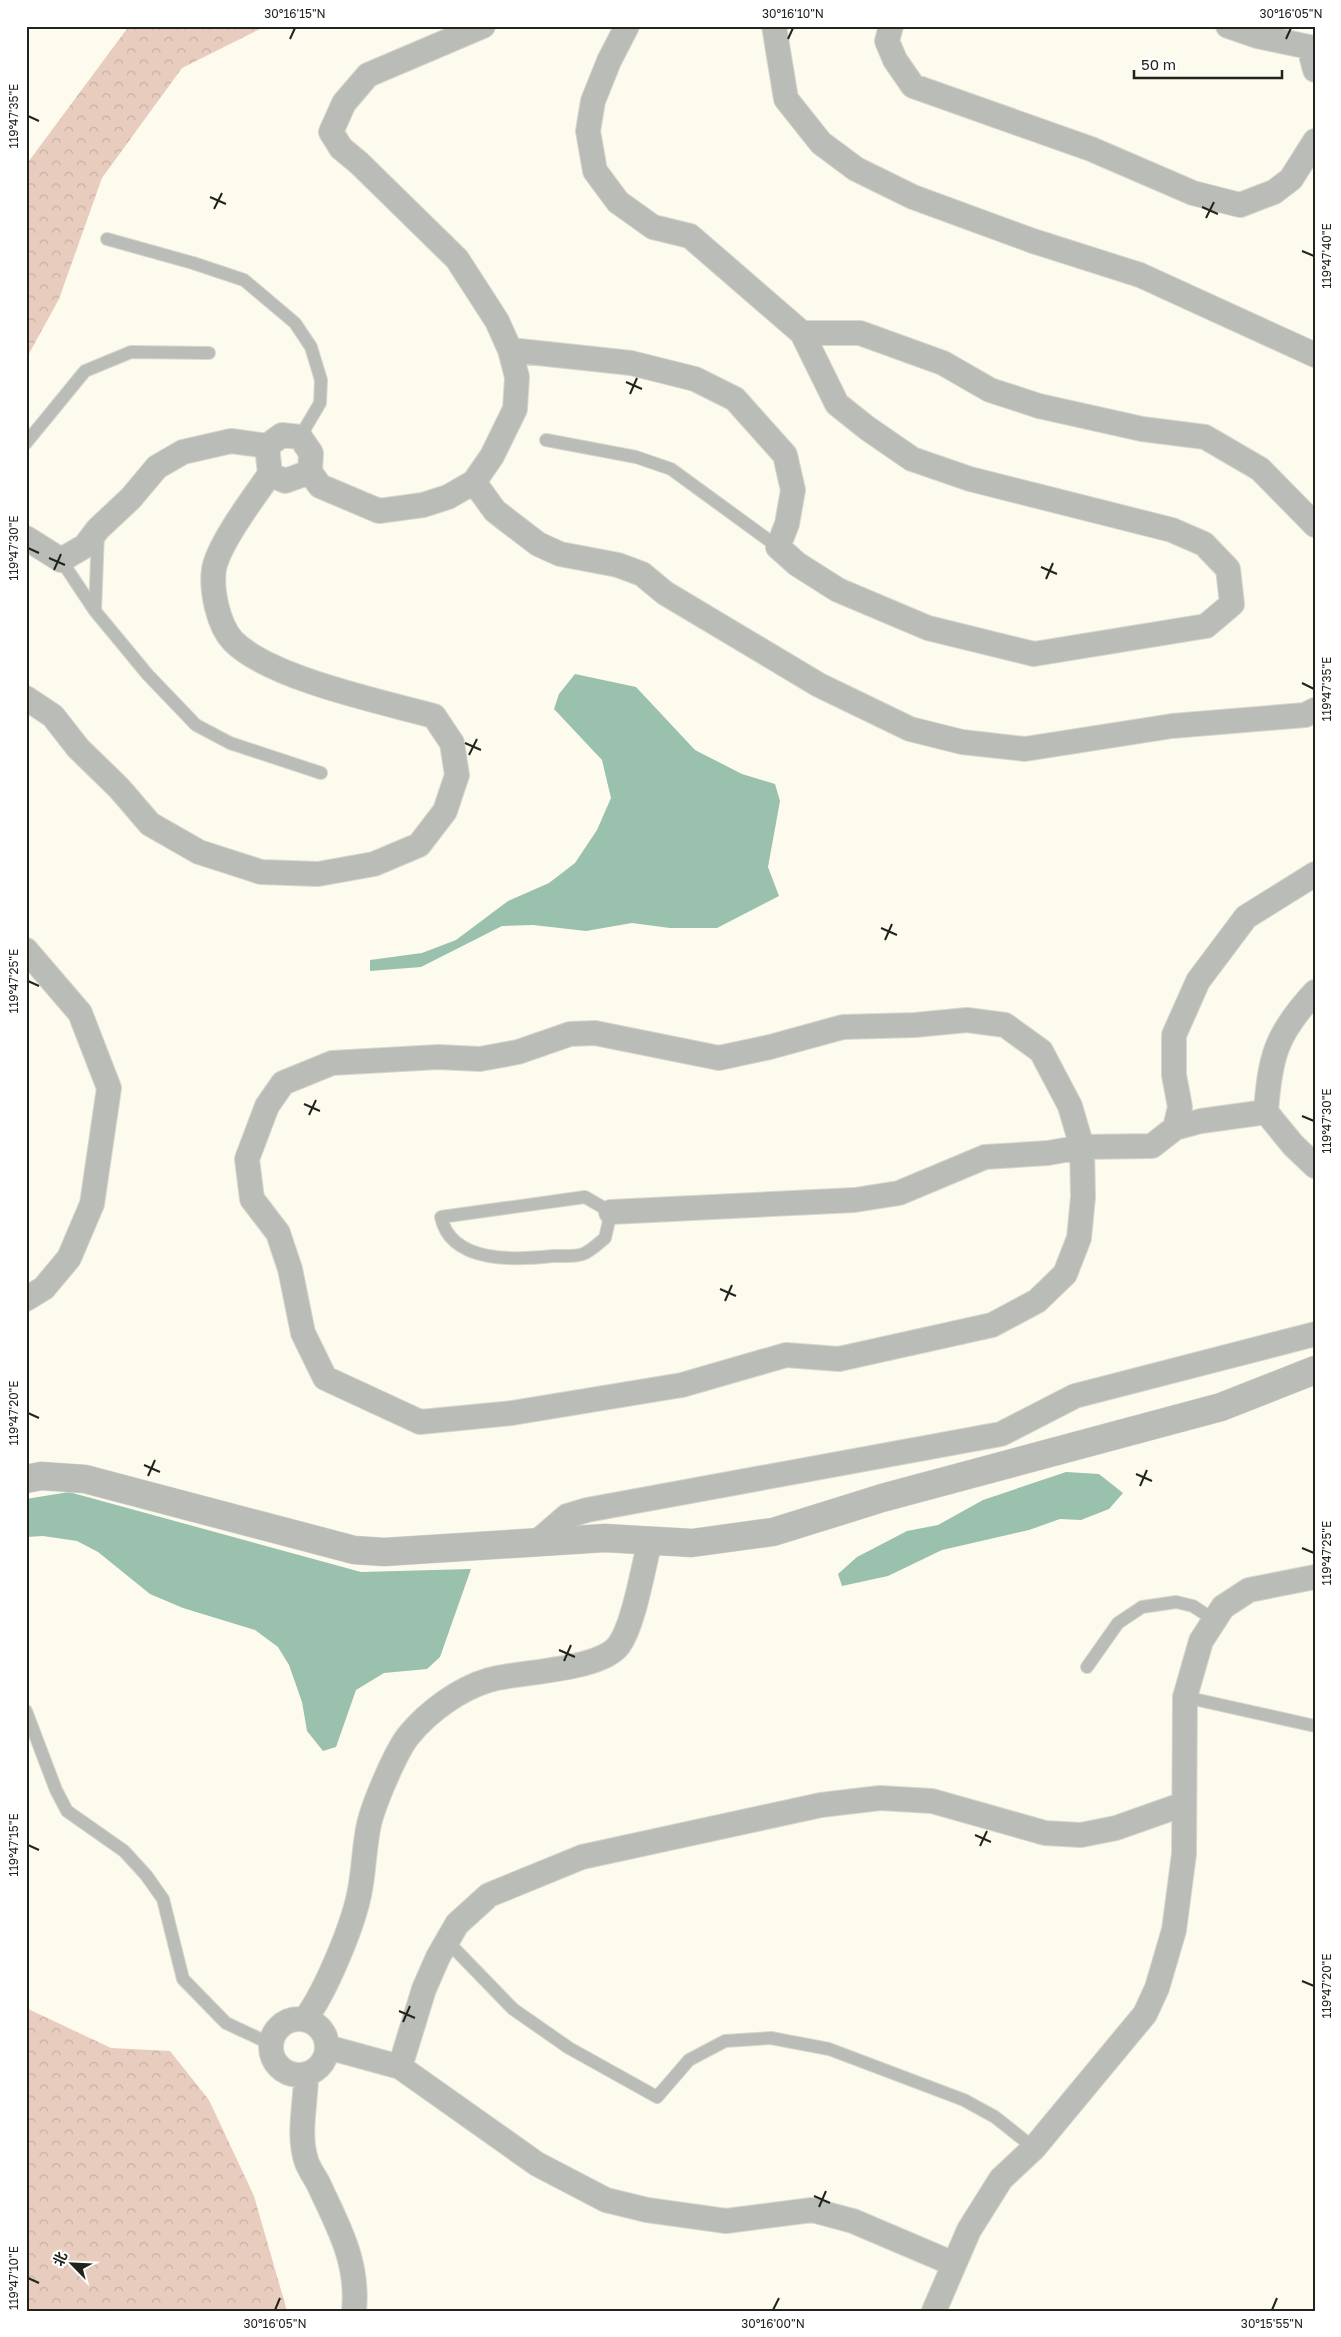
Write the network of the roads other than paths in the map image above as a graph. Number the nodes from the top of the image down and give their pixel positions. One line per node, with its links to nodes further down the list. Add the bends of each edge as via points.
1 (483, 26): 10 (street, via 368,75 344,103 331,132 341,148 456,259 497,321)
2 (627, 26): 9 (street, via 593,101 588,131 595,171 618,202 653,227 690,236)
3 (774, 26): 12 (street, via 786,99 821,143 856,169 913,198 1140,275)
4 (891, 26): 7 (street, via 886,41 913,86 1091,149 1193,192 1240,205 1274,192 1291,180)
5 (1228, 26): 6 (street, via 1309,47)
6 (1315, 70)
7 (1315, 141)
8 (107, 239): 13 (lane, via 244,280 296,323 311,347 321,380 320,402)
9 (802, 334): 20 (street, via 860,333 943,363 990,390 1040,406 1142,428 1204,437 1260,469); 23 (street, via 837,404 912,459 970,479 1172,530 1204,544 1228,569 1232,604 1206,626 1034,654 919,624 838,590 797,564)
10 (510, 350): 19 (street, via 517,377 515,408 492,456); 23 (street, via 631,363 695,380 736,399 785,455 793,490 787,524)
11 (209, 353): 15 (lane, via 131,352 85,371)
12 (1315, 355)
13 (300, 437): 16 (street, via 282,435); 17 (street, via 311,454)
14 (546, 440): 23 (lane, via 636,457 671,469)
15 (26, 443)
16 (267, 446): 18 (street); 21 (street, via 231,441 184,452 158,467)
17 (310, 472): 18 (street, via 285,481); 19 (street, via 320,486 379,511 423,505 448,497)
18 (270, 474): 26 (street, via 231,531 214,568 215,606 232,640 257,660 300,677 434,716 452,743 457,776 445,811 419,845 374,864 318,874 261,872 199,852 150,824 78,748 53,716)
19 (474, 482): 27 (street, via 495,511 538,544 560,554 618,565 642,574 665,594 819,685 910,729 962,742 1025,749 1172,726 1305,714)
20 (1315, 525)
21 (98, 529): 24 (street, via 85,546); 25 (lane)
22 (26, 538): 24 (street)
23 (778, 547)
24 (61, 560): 25 (lane)
25 (95, 610): 28 (lane, via 148,675 196,725 230,744)
26 (26, 698)
27 (1315, 710)
28 (320, 773)
29 (1315, 874): 33 (street, via 1246,917 1198,981 1174,1035 1174,1075 1180,1107)
30 (26, 950): 37 (street, via 80,1013 110,1088 92,1204 69,1258 44,1288)
31 (1315, 992): 32 (street, via 1278,1040 1269,1076)
32 (1266, 1112): 33 (street); 35 (street)
33 (1175, 1128): 34 (street, via 1152,1146)
34 (1082, 1147): 34 (street, via 1083,1197 1079,1238 1065,1274 1037,1301 992,1324 839,1359 786,1355 682,1384 512,1413 420,1422 326,1378 303,1333 290,1268 278,1233 252,1199 247,1159 267,1106 283,1083 332,1063 438,1057 480,1059 518,1052 570,1034 595,1033 719,1058 843,1027 967,1020 1005,1025 1041,1051 1070,1106); 36 (street, via 985,1157 899,1193 855,1200)
35 (1315, 1166)
36 (610, 1212): 36 (lane, via 605,1238 583,1254 527,1259 482,1256 457,1244 444,1228 441,1217 585,1197)
37 (26, 1299)
38 (1315, 1334): 42 (street, via 1075,1396 1001,1434 587,1510 567,1516)
39 (1315, 1370): 41 (street, via 1221,1407 882,1498 773,1532 692,1543)
40 (26, 1479): 42 (street, via 41,1476 85,1479 354,1550 384,1552)
41 (650, 1541): 42 (street, via 605,1538); 51 (street, via 629,1622 618,1646 592,1663 489,1680 438,1705 408,1736 370,1823 359,1896 343,1941 316,2004)
42 (537, 1542)
43 (1315, 1577): 44 (street, via 1249,1590 1223,1607)
44 (1214, 1620): 45 (lane, via 1193,1606 1176,1602 1142,1607 1118,1623); 46 (street, via 1201,1641)
45 (1087, 1667)
46 (1185, 1697): 48 (lane); 49 (street)
47 (26, 1711): 52 (lane, via 67,1811 124,1851 146,1874 163,1899 183,1978 226,2023)
48 (1315, 1726)
49 (1184, 1804): 50 (street, via 1116,1828 1081,1835 1045,1833 932,1801 880,1798 822,1805 582,1857 489,1895 457,1924); 56 (street, via 1184,1854 1174,1930 1153,1997 1145,2014)
50 (447, 1941): 54 (street, via 424,1988); 56 (lane, via 514,2010 569,2048 657,2097 689,2060 725,2041 771,2038 829,2049 964,2100 995,2117)
51 (305, 2019): 52 (street, via 286,2022); 53 (street, via 321,2029)
52 (270, 2044): 55 (street, via 274,2062 280,2069 288,2074)
53 (327, 2047): 54 (street); 55 (street, via 321,2065)
54 (400, 2067): 57 (street, via 537,2164 606,2200 726,2222 812,2210 853,2221)
55 (306, 2075): 58 (street, via 301,2137 307,2163 343,2238 354,2272)
56 (1034, 2148): 57 (street, via 1001,2179 969,2230)
57 (954, 2264): 59 (street)
58 (354, 2311)
59 (934, 2311)

